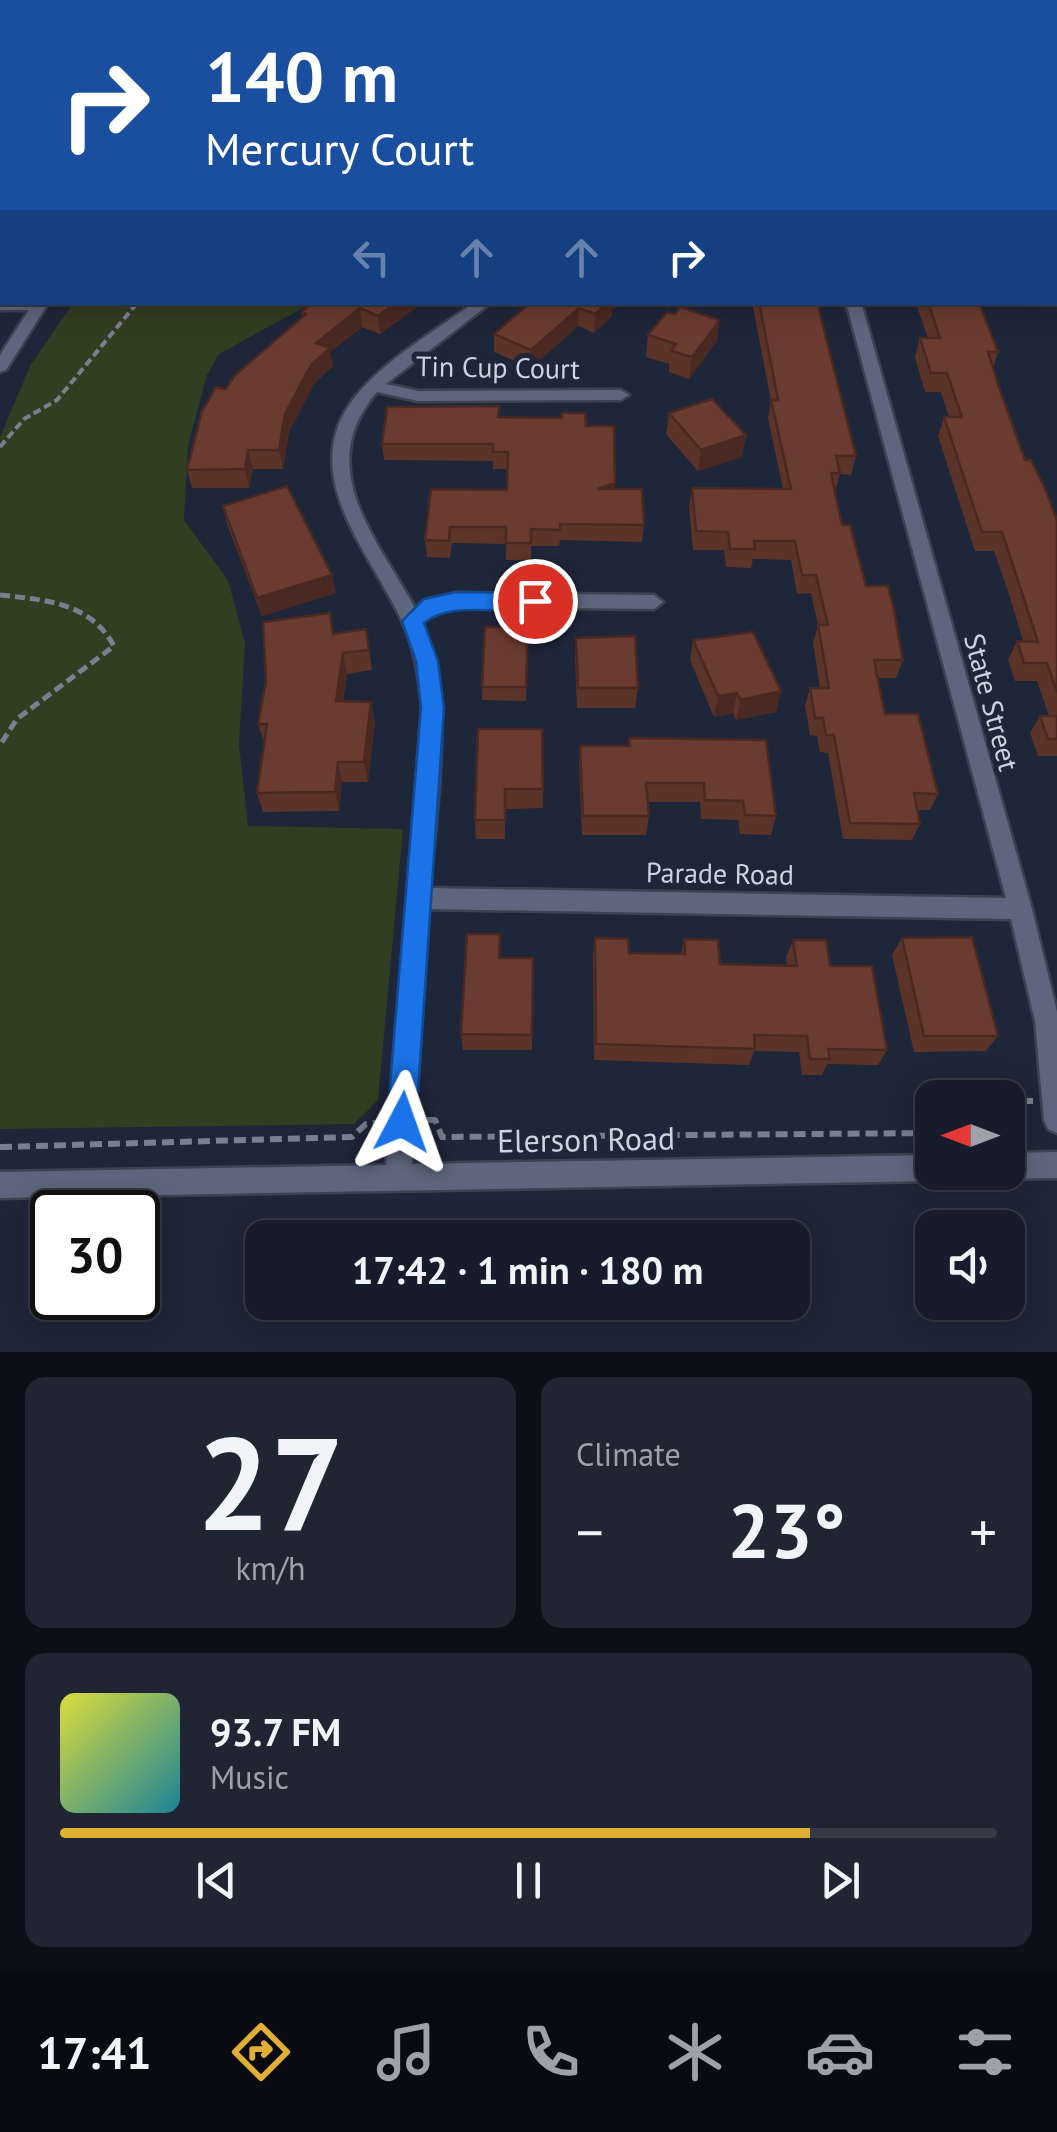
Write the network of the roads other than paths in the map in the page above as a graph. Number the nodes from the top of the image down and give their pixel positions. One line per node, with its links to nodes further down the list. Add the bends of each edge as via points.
1 (39, 305): 4 (street)
2 (481, 305): 5 (street)
3 (854, 305): 10 (street, State Street)
4 (0, 367)
5 (375, 387): 6 (street, Tin Cup Court, via 418,396); 8 (street, via 342,434 336,472)
6 (621, 395)
7 (654, 602): 8 (street, via 456,600 432,604)
8 (412, 621): 9 (street, via 427,661 432,708)
9 (418, 898): 10 (street, Parade Road); 15 (street)
10 (1020, 909): 11 (street, State Street, via 1047,1021)
11 (1056, 1110)
12 (1057, 1165): 13 (street)
13 (1025, 1166)
14 (915, 1168): 15 (street, Elerson Road)
15 (398, 1178): 16 (street, Elerson Road)
16 (0, 1185)

